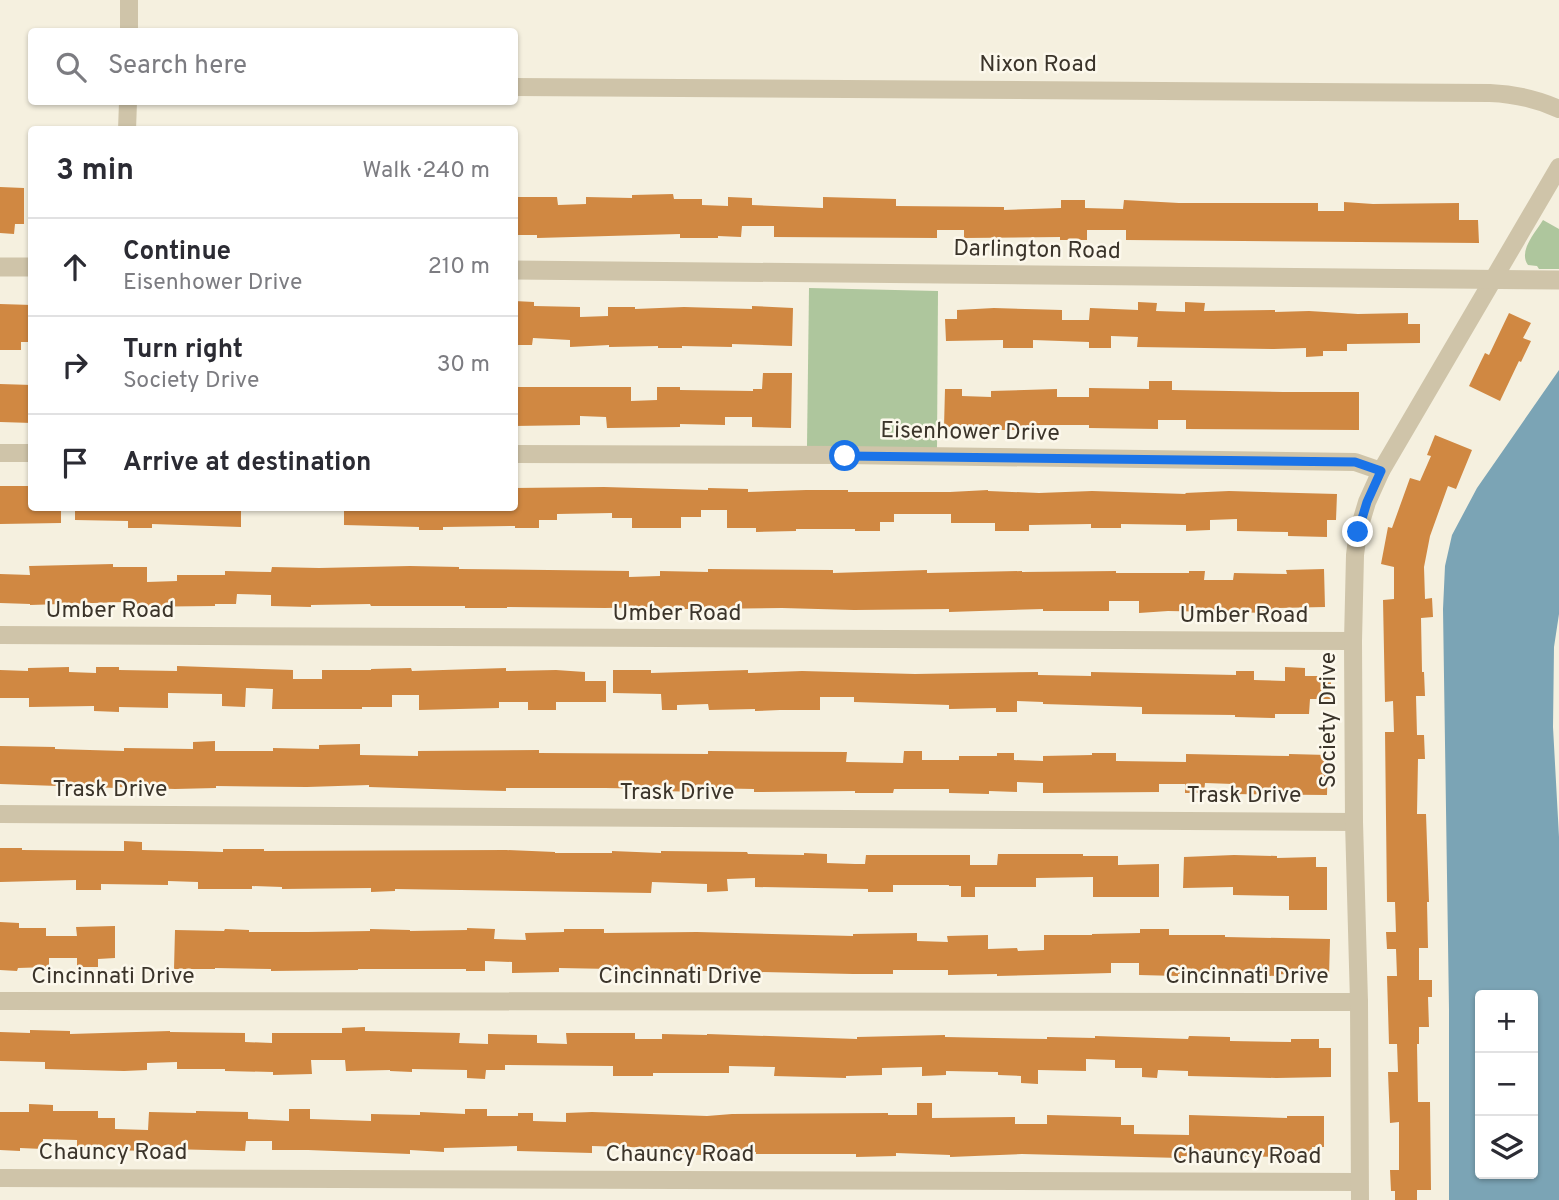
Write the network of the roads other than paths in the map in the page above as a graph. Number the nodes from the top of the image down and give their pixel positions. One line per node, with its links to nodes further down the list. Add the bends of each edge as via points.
1 (129, 0): 2 (street)
2 (129, 28)
3 (518, 87): 5 (street, Nixon Road, via 1490,93 1513,94)
4 (128, 105): 6 (street)
5 (1559, 109)
6 (127, 126)
7 (1559, 167): 11 (street, Society Drive)
8 (0, 267): 9 (street)
9 (28, 267)
10 (518, 270): 11 (street, Darlington Road)
11 (1493, 279): 12 (street, Darlington Road); 16 (street, Society Drive)
12 (1559, 279)
13 (0, 453): 14 (street)
14 (28, 453)
15 (518, 454): 16 (street, Eisenhower Drive, via 1355,462)
16 (1381, 471): 18 (street, Society Drive, via 1358,532)
17 (0, 635): 18 (street, Umber Road)
18 (1353, 641): 20 (street, Society Drive)
19 (0, 814): 20 (street, Trask Drive)
20 (1354, 821): 22 (street, Society Drive)
21 (0, 1001): 22 (street, Cincinnati Drive)
22 (1359, 1002): 24 (street, Society Drive)
23 (0, 1178): 24 (street, Chauncy Road)
24 (1359, 1191)

